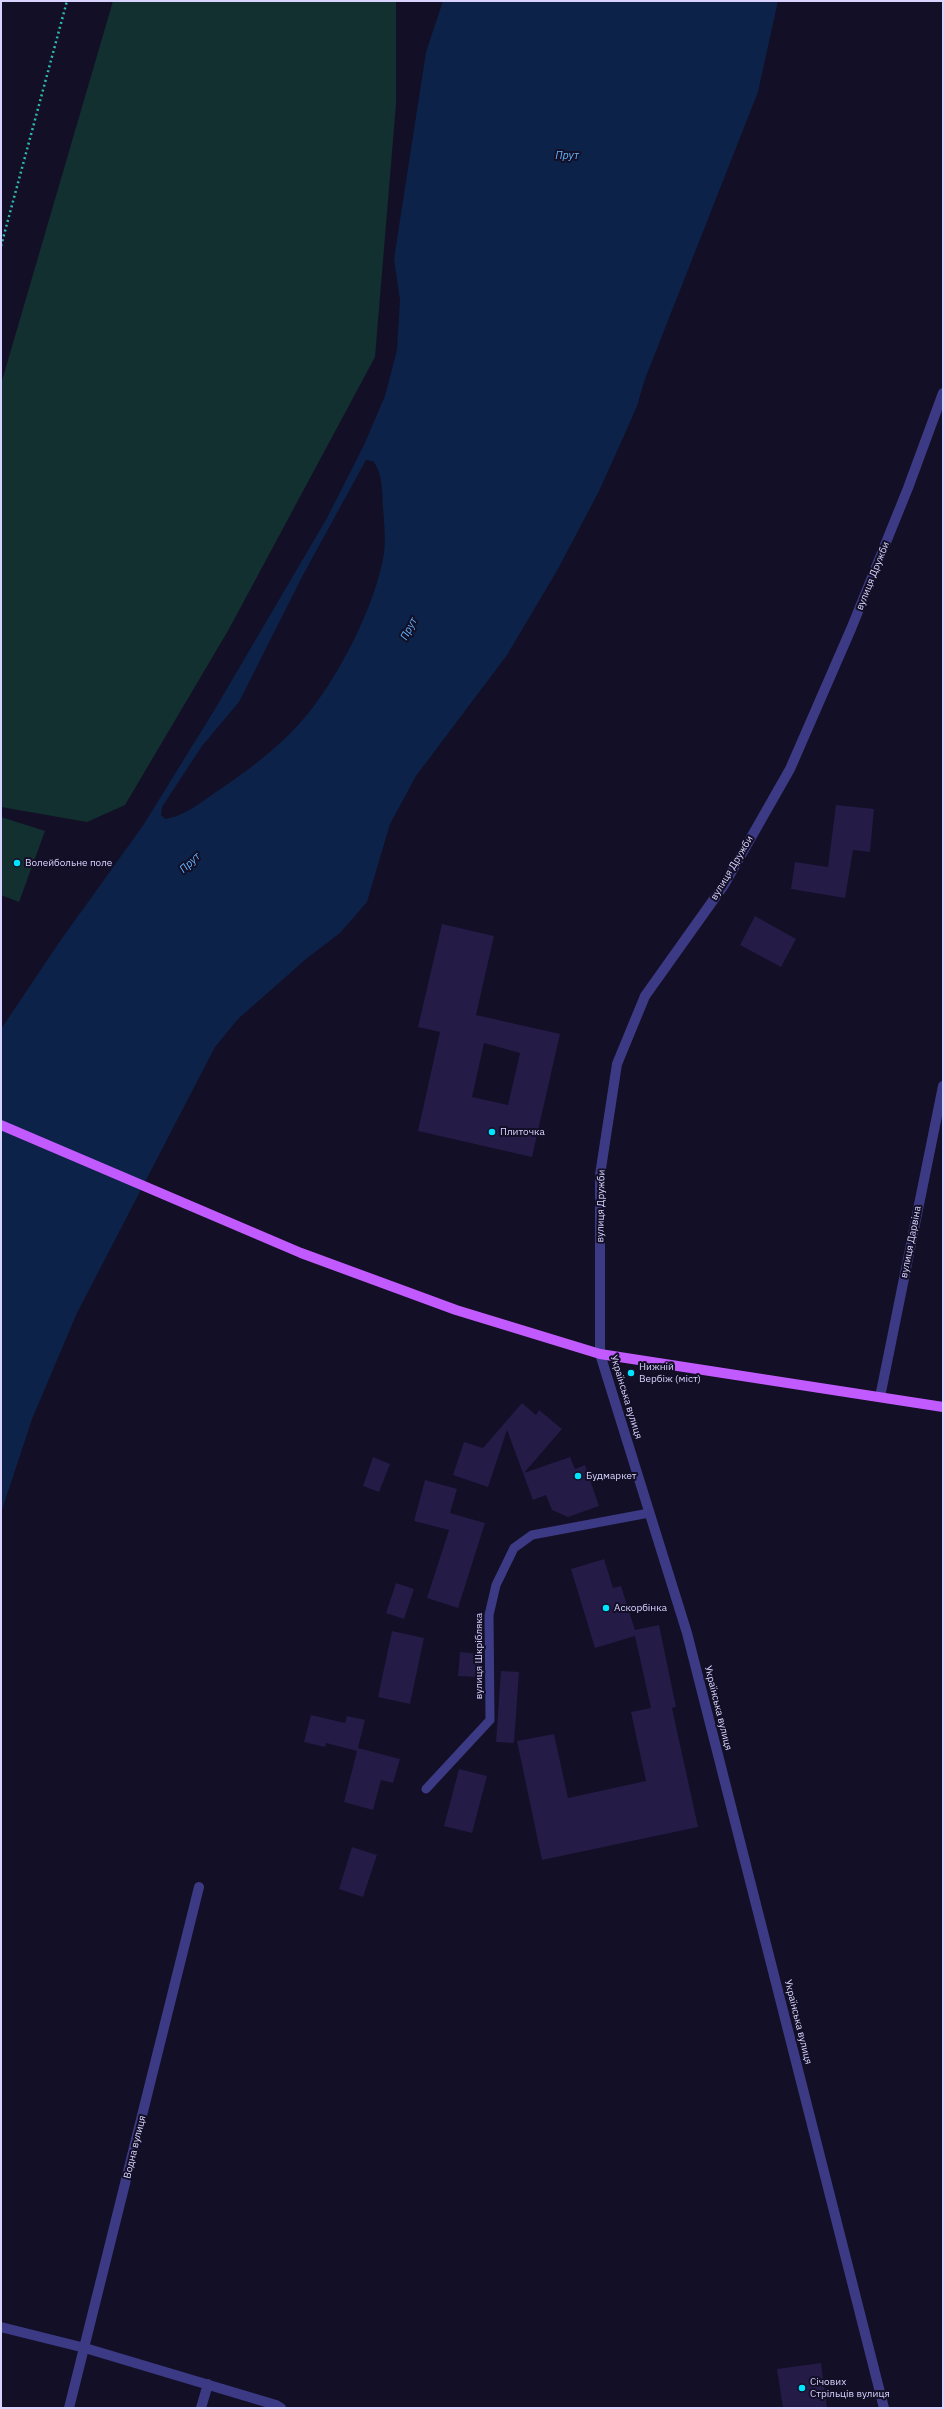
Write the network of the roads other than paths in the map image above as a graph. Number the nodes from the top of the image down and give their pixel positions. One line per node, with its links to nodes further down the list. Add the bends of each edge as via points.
1 (943, 393): 4 (street, вулиця Дружби, via 852,629 790,769 724,885 646,996 617,1064 600,1175)
2 (943, 1086): 5 (street, вулиця Дарвіна)
3 (1, 1124): 4 (main road, via 301,1253 456,1310)
4 (600, 1354): 5 (main road, Українська вулиця); 7 (street, Українська вулиця)
5 (880, 1397): 6 (main road, Українська вулиця)
6 (943, 1407)
7 (650, 1514): 8 (lane, вулиця Шкрібляка, via 532,1535 514,1548 496,1585 489,1615 490,1720); 16 (street, Українська вулиця, via 687,1633)
8 (426, 1789)
9 (199, 1886): 11 (street, Водна вулиця)
10 (1, 2327): 11 (street)
11 (85, 2348): 12 (street); 13 (street, Водна вулиця)
12 (208, 2384): 14 (street); 15 (street)
13 (69, 2408)
14 (201, 2408)
15 (281, 2408)
16 (884, 2408)

